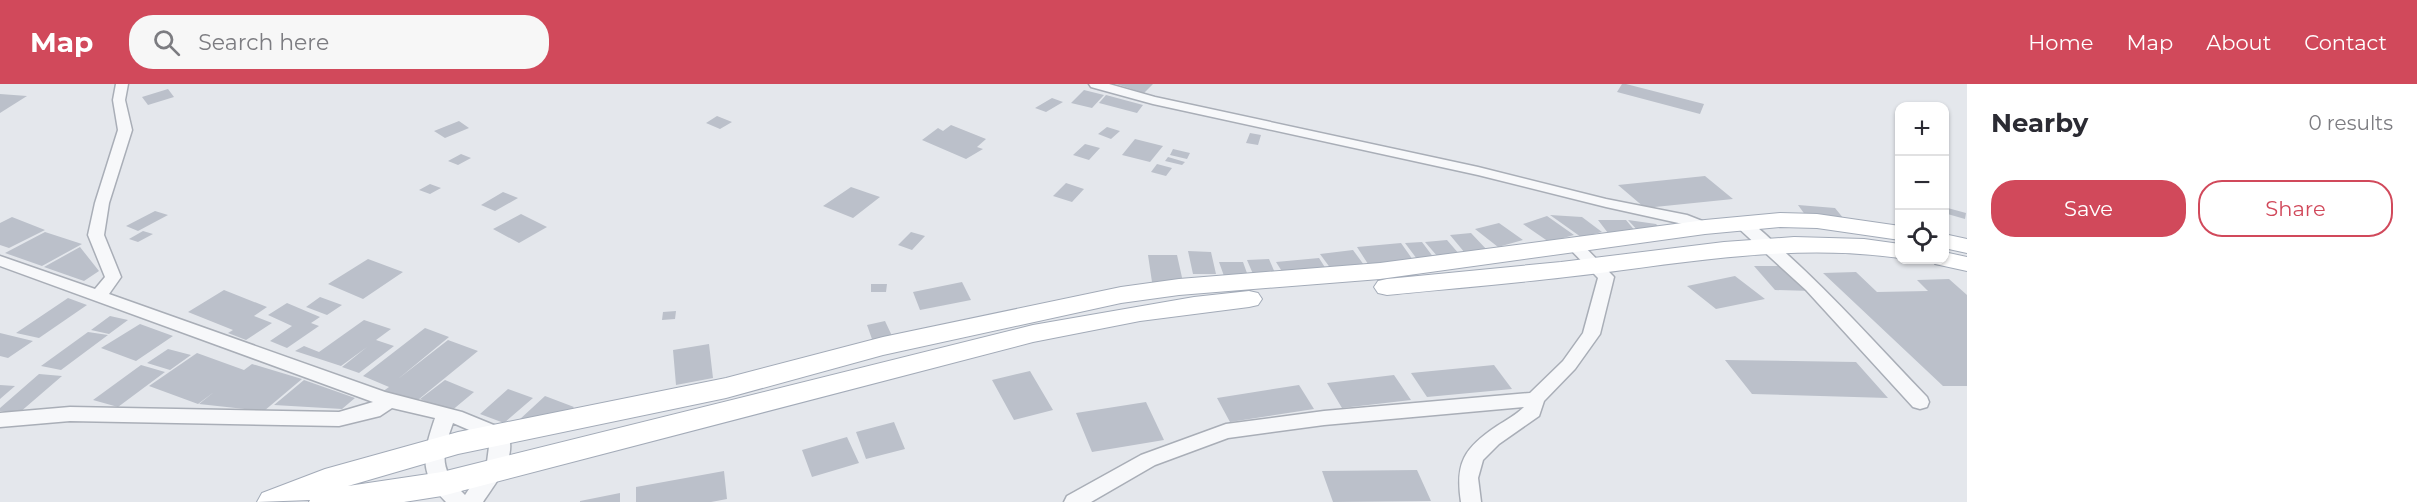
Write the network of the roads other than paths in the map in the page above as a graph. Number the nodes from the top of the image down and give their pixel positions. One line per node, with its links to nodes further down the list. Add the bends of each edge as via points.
1 (122, 84): 15 (street, via 120,100 125,130 102,202 96,236 113,276)
2 (1095, 84): 4 (street)
3 (1741, 223): 4 (main road); 5 (main road, via 1817,221); 7 (street)
4 (1705, 227): 8 (main road)
5 (1895, 232)
6 (1949, 242): 9 (main road)
7 (1768, 244): 10 (main road, via 1843,244); 14 (main road); 18 (street, via 1808,281)
8 (1574, 245): 14 (street); 21 (main road, via 1380,271 1121,295 883,346 726,388)
9 (1967, 246)
10 (1895, 250)
11 (1949, 260): 13 (main road)
12 (0, 261): 15 (street)
13 (1967, 264)
14 (1596, 266): 16 (street, via 1606,278 1591,334 1569,365); 23 (main road, via 1195,304 1057,327)
15 (99, 296): 17 (street)
16 (1535, 399): 28 (street, via 1226,430 1148,460); 29 (street, via 1532,411 1473,457 1468,478)
17 (389, 400): 19 (street); 20 (street, via 373,411 339,419 70,414)
18 (1920, 402)
19 (446, 414): 21 (street, via 466,418); 22 (street)
20 (0, 420)
21 (499, 435): 22 (main road); 23 (street, via 501,453)
22 (435, 448): 24 (street, via 433,467); 25 (main road, via 325,481)
23 (491, 472): 24 (main road); 27 (street)
24 (450, 493): 26 (main road)
25 (273, 502)
26 (325, 502)
27 (472, 502)
28 (1074, 502)
29 (1471, 502)

